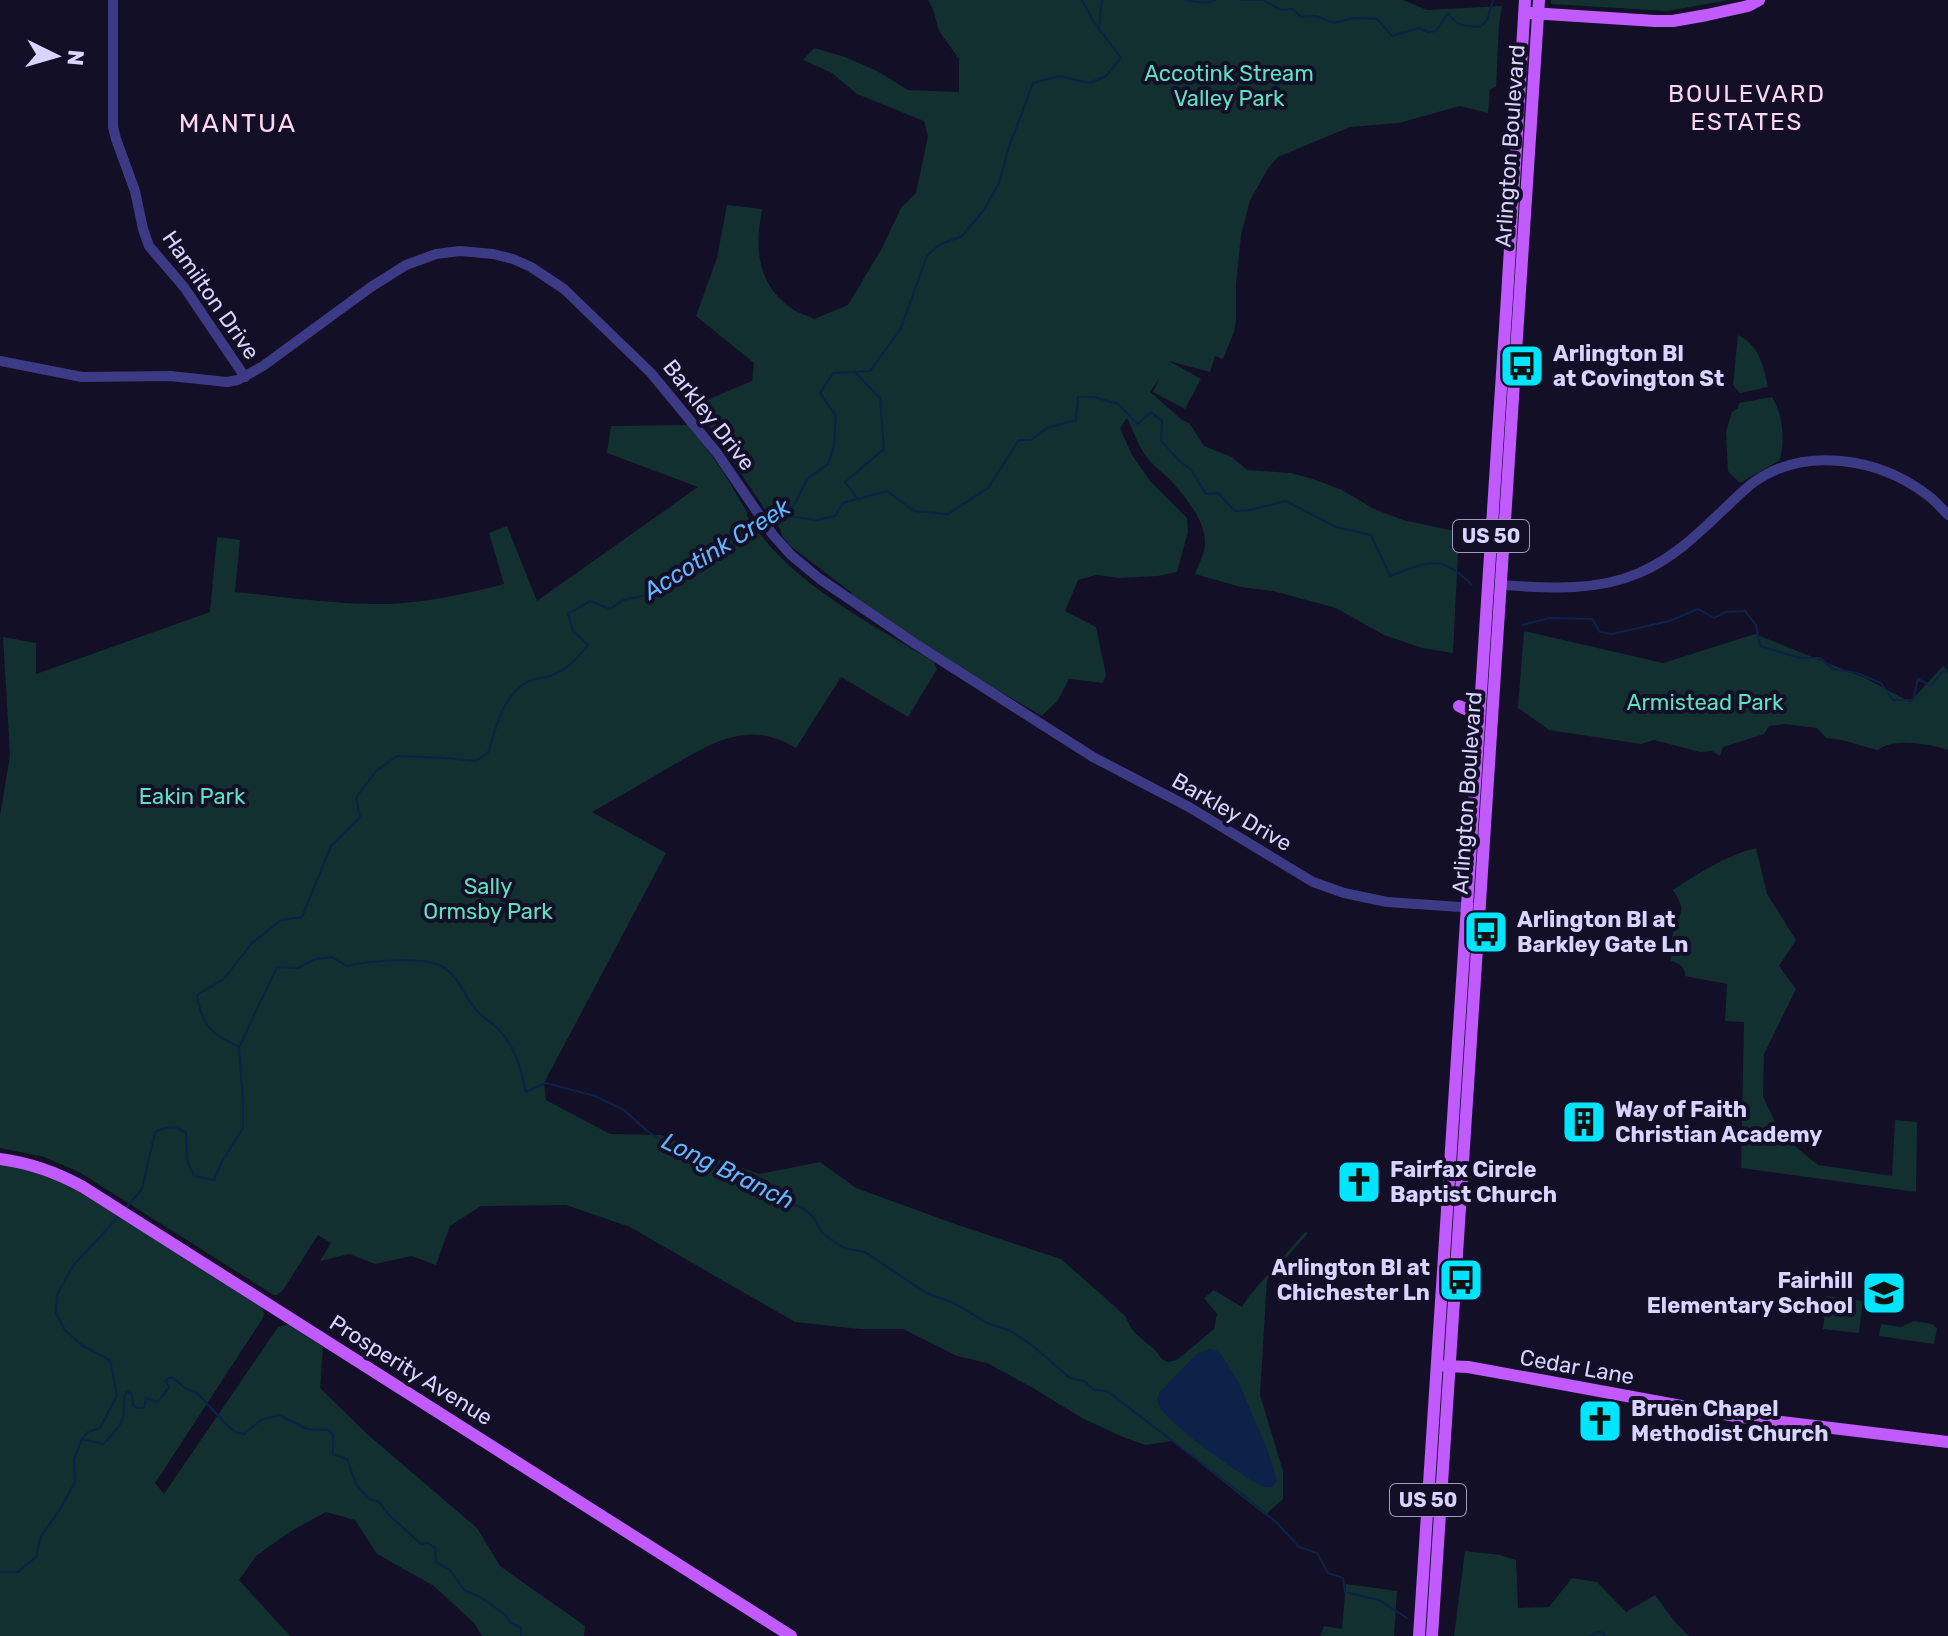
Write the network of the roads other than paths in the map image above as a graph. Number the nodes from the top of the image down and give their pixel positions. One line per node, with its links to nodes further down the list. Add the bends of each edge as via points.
1 (113, 0): 8 (street, Hamilton Drive, via 113,127 145,238)
2 (1738, 0): 6 (main road)
3 (1759, 0): 6 (main road)
4 (1524, 6): 5 (main road); 12 (main road, Arlington Boulevard / US 50)
5 (1539, 6): 6 (main road, via 1655,21); 10 (main road, Arlington Boulevard / US 50)
6 (1727, 9)
7 (0, 361): 8 (street, via 82,377 170,376 227,382)
8 (245, 377): 13 (street, Barkley Drive, via 371,287 421,259 472,252 504,256 531,267 564,289 642,364 717,453 773,535 820,579 1093,757 1189,807 1298,874 1361,897)
9 (1948, 515): 10 (street, via 1928,495 1878,469 1847,462 1804,462 1753,483 1686,544 1640,573 1589,587)
10 (1501, 585): 13 (main road, Arlington Boulevard / US 50)
11 (1459, 706): 12 (main road)
12 (1478, 721): 13 (main road, Arlington Boulevard / US 50)
13 (1473, 908): 15 (main road, Arlington Boulevard / US 50)
14 (0, 1159): 17 (main road, Prosperity Avenue, via 50,1171 110,1203)
15 (1443, 1365): 16 (main road, Cedar Lane, via 1756,1419); 18 (main road, Arlington Boulevard / US 50); 19 (main road, Arlington Boulevard / US 50)
16 (1948, 1442)
17 (791, 1636)
18 (1419, 1636)
19 (1432, 1636)

